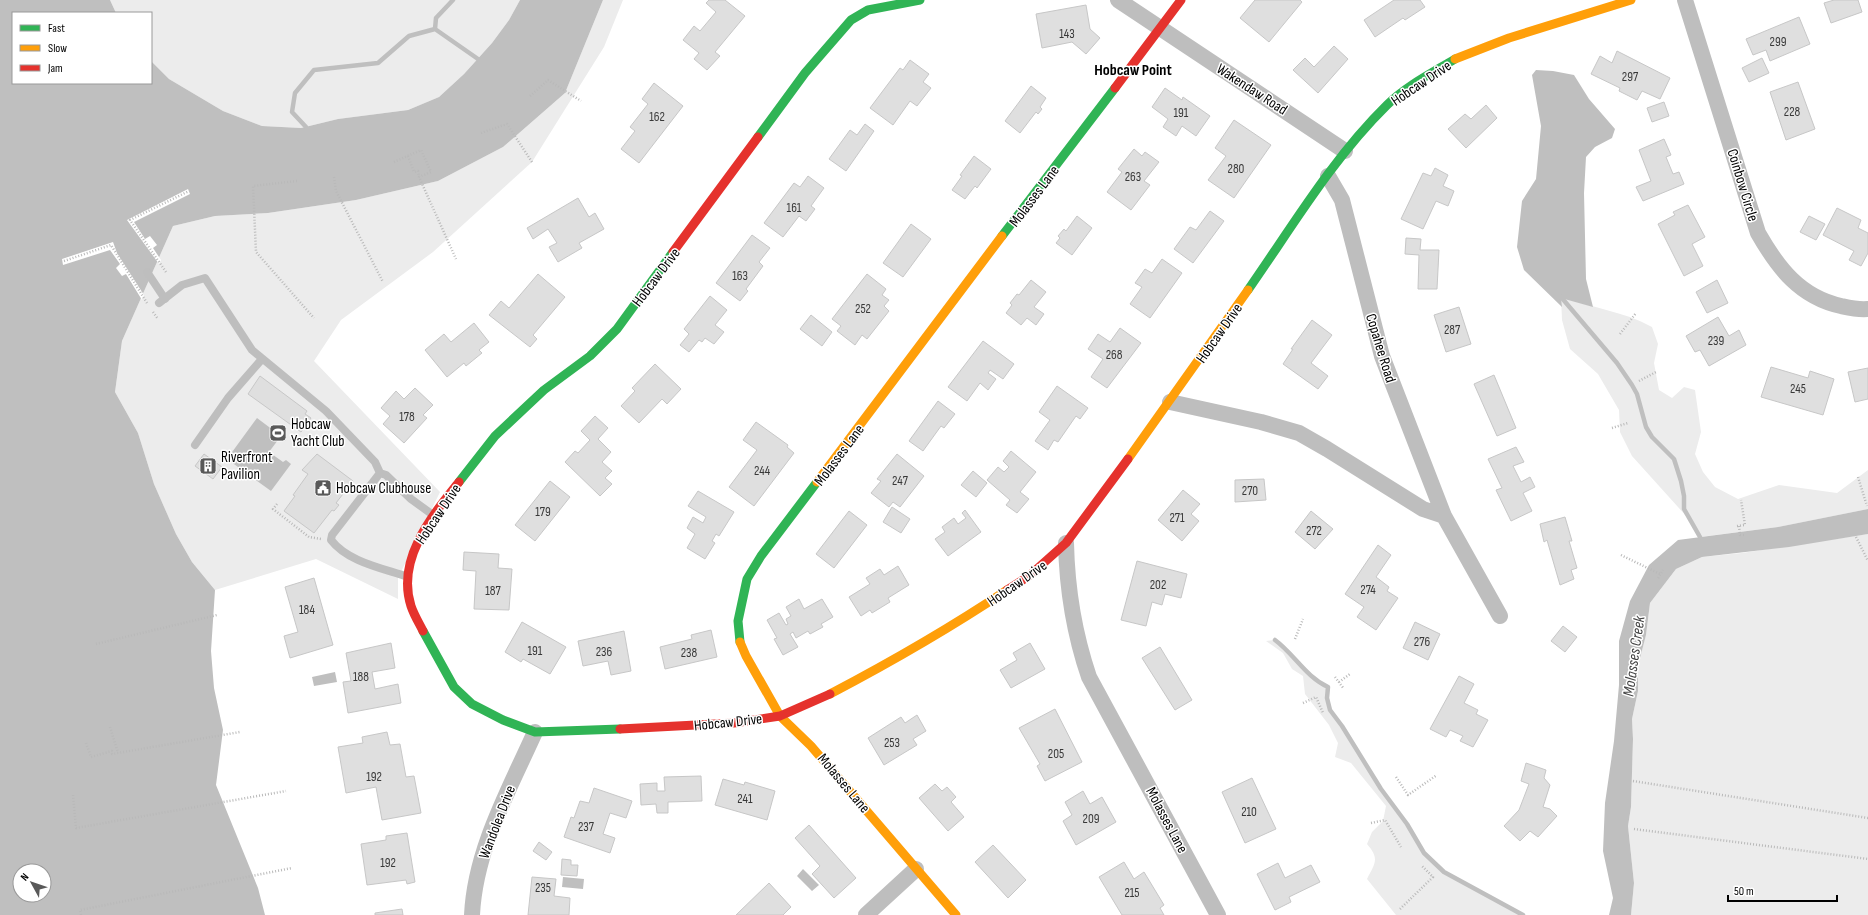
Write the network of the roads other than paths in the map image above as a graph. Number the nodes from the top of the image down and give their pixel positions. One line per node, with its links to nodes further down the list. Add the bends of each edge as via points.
1 (920, 0): 15 (street, Hobcaw Drive, via 867,10 848,24 806,73 617,329 590,356 544,390 495,436)
2 (1118, 0): 6 (street)
3 (1181, 0): 6 (street, Molasses Lane)
4 (1631, 0): 7 (street, Hobcaw Drive, via 1462,55 1423,78 1388,104)
5 (1685, 0): 10 (street, Coinbow Circle, via 1758,233 1772,259 1797,286 1824,302 1860,310)
6 (1159, 28): 7 (street, Wakendaw Road); 20 (street, Molasses Lane, via 747,579 738,621 739,639)
7 (1345, 151): 8 (street, Hobcaw Drive)
8 (1328, 176): 12 (street, Hobcaw Drive); 16 (street, Copahee Road, via 1342,200 1382,356)
9 (147, 272): 11 (lane, via 162,301 182,285 205,278 252,350)
10 (1868, 309)
11 (262, 359): 13 (lane, via 228,398); 14 (lane, via 326,411 375,462)
12 (1170, 402): 16 (street, via 1261,422 1299,434 1423,509); 17 (street, Hobcaw Drive)
13 (195, 445)
14 (380, 473): 15 (lane, via 386,475 411,499); 18 (lane, via 332,535 331,540 338,548 358,560)
15 (434, 515): 18 (street, Hobcaw Drive, via 419,538 409,562)
16 (1444, 516): 19 (street, Copahee Road)
17 (1066, 543): 20 (street, Hobcaw Drive, via 1029,576 967,617 820,700); 26 (street, Molasses Lane, via 1072,610 1079,648 1089,677)
18 (408, 577): 21 (street, Hobcaw Drive, via 411,606 454,687 472,704 503,720)
19 (1500, 616)
20 (780, 716): 21 (street, Hobcaw Drive, via 727,724); 22 (street, Molasses Lane, via 820,756)
21 (535, 732): 23 (street, Wandolea Drive, via 500,808 482,856)
22 (916, 869): 24 (street); 25 (street, Molasses Lane)
23 (472, 915)
24 (866, 915)
25 (956, 915)
26 (1218, 915)

